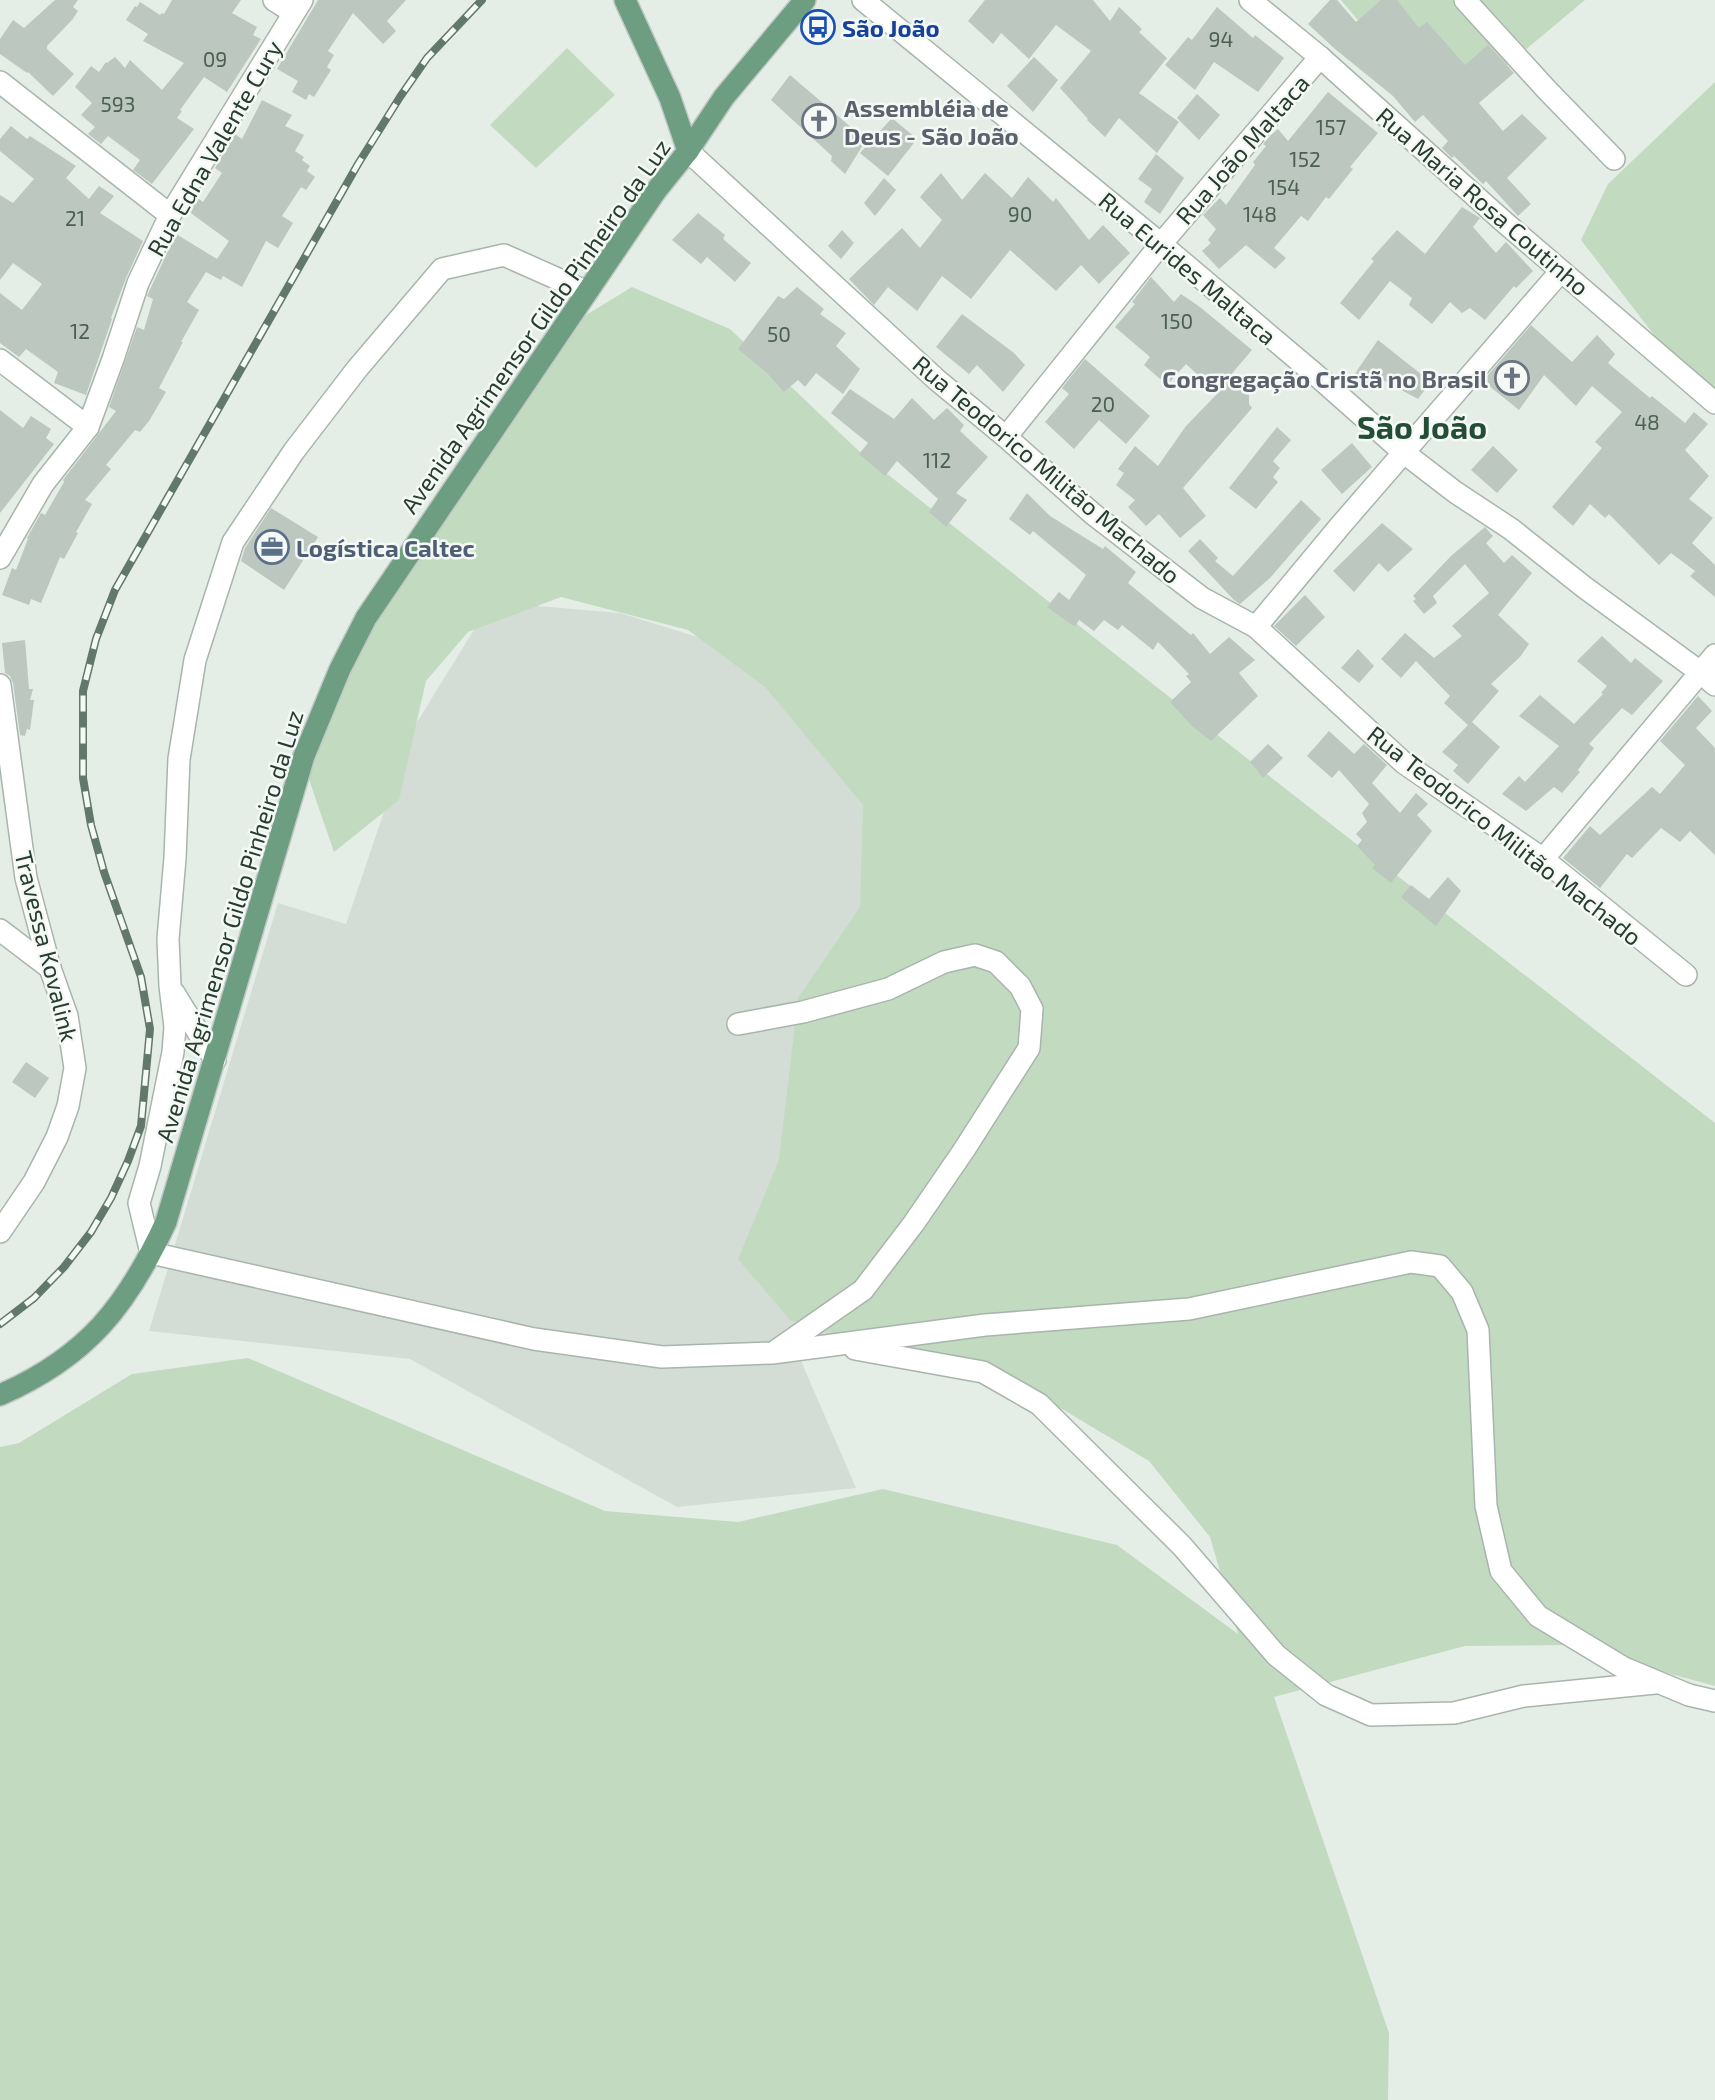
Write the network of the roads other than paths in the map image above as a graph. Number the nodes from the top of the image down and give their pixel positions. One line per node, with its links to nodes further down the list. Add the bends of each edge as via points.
1 (274, 0): 7 (street)
2 (625, 0): 10 (main road, via 670,98)
3 (805, 0): 10 (main road, Avenida Agrimensor Gildo Pinheiro da Luz, via 724,97)
4 (863, 0): 13 (street, Rua Eurides Maltaca)
5 (1250, 0): 8 (street, Rua Maria Rosa Coutinho)
6 (1465, 0): 11 (street)
7 (298, 6): 12 (street, Rua Edna Valente Cury)
8 (1320, 57): 13 (street, Rua João Maltaca); 14 (street, Rua Maria Rosa Coutinho)
9 (0, 82): 12 (street)
10 (688, 151): 15 (main road, Avenida Agrimensor Gildo Pinheiro da Luz); 19 (street, Rua Teodorico Militão Machado, via 937,380)
11 (1614, 159)
12 (170, 215): 18 (street, Rua Edna Valente Cury, via 138,283)
13 (1161, 244): 19 (street, Rua João Maltaca); 20 (street, Rua Eurides Maltaca)
14 (1561, 271): 17 (street, Rua Maria Rosa Coutinho); 20 (street)
15 (587, 292): 30 (street, via 504,256 442,269 349,380 233,542 195,660 180,759 168,939); 32 (main road, Avenida Agrimensor Gildo Pinheiro da Luz, via 366,618 340,668 304,756)
16 (0, 360): 18 (street)
17 (1715, 403)
18 (88, 427): 21 (street, Rua Edna Valente Cury, via 43,484)
19 (1006, 437): 22 (street, Rua Teodorico Militão Machado, via 1093,514 1202,598)
20 (1404, 452): 22 (street); 24 (street, Rua Eurides Maltaca)
21 (0, 558)
22 (1256, 627): 26 (street, Rua Teodorico Militão Machado, via 1404,763)
23 (1715, 655): 24 (street)
24 (1708, 679): 26 (street)
25 (0, 685): 28 (street, Travessa Kovalink, via 26,878)
26 (1543, 859): 29 (street, Rua Teodorico Militão Machado)
27 (0, 930): 28 (street)
28 (50, 968): 33 (street, Travessa Kovalink, via 66,1016 75,1068 68,1106 34,1182)
29 (1686, 975)
30 (170, 986): 32 (street); 34 (street, via 173,1052 139,1203)
31 (738, 1024): 36 (street, via 888,989 944,962 975,956 996,962 1020,986 1032,1009 1029,1048 914,1223 863,1290)
32 (215, 1060): 34 (main road, Avenida Agrimensor Gildo Pinheiro da Luz, via 166,1222)
33 (0, 1233)
34 (152, 1253): 36 (street, via 534,1339 662,1357); 37 (main road, Avenida Agrimensor Gildo Pinheiro da Luz, via 120,1305 82,1345 28,1383)
35 (835, 1345): 36 (street); 38 (street, via 983,1372 1039,1404 1182,1546 1276,1655 1326,1695 1371,1715 1454,1713 1524,1696); 38 (street, via 985,1325 1189,1309 1411,1262 1440,1266 1462,1292 1478,1330 1486,1506 1501,1571 1538,1616 1624,1668)
36 (772, 1353)
37 (0, 1395)
38 (1660, 1683): 39 (street)
39 (1715, 1701)

